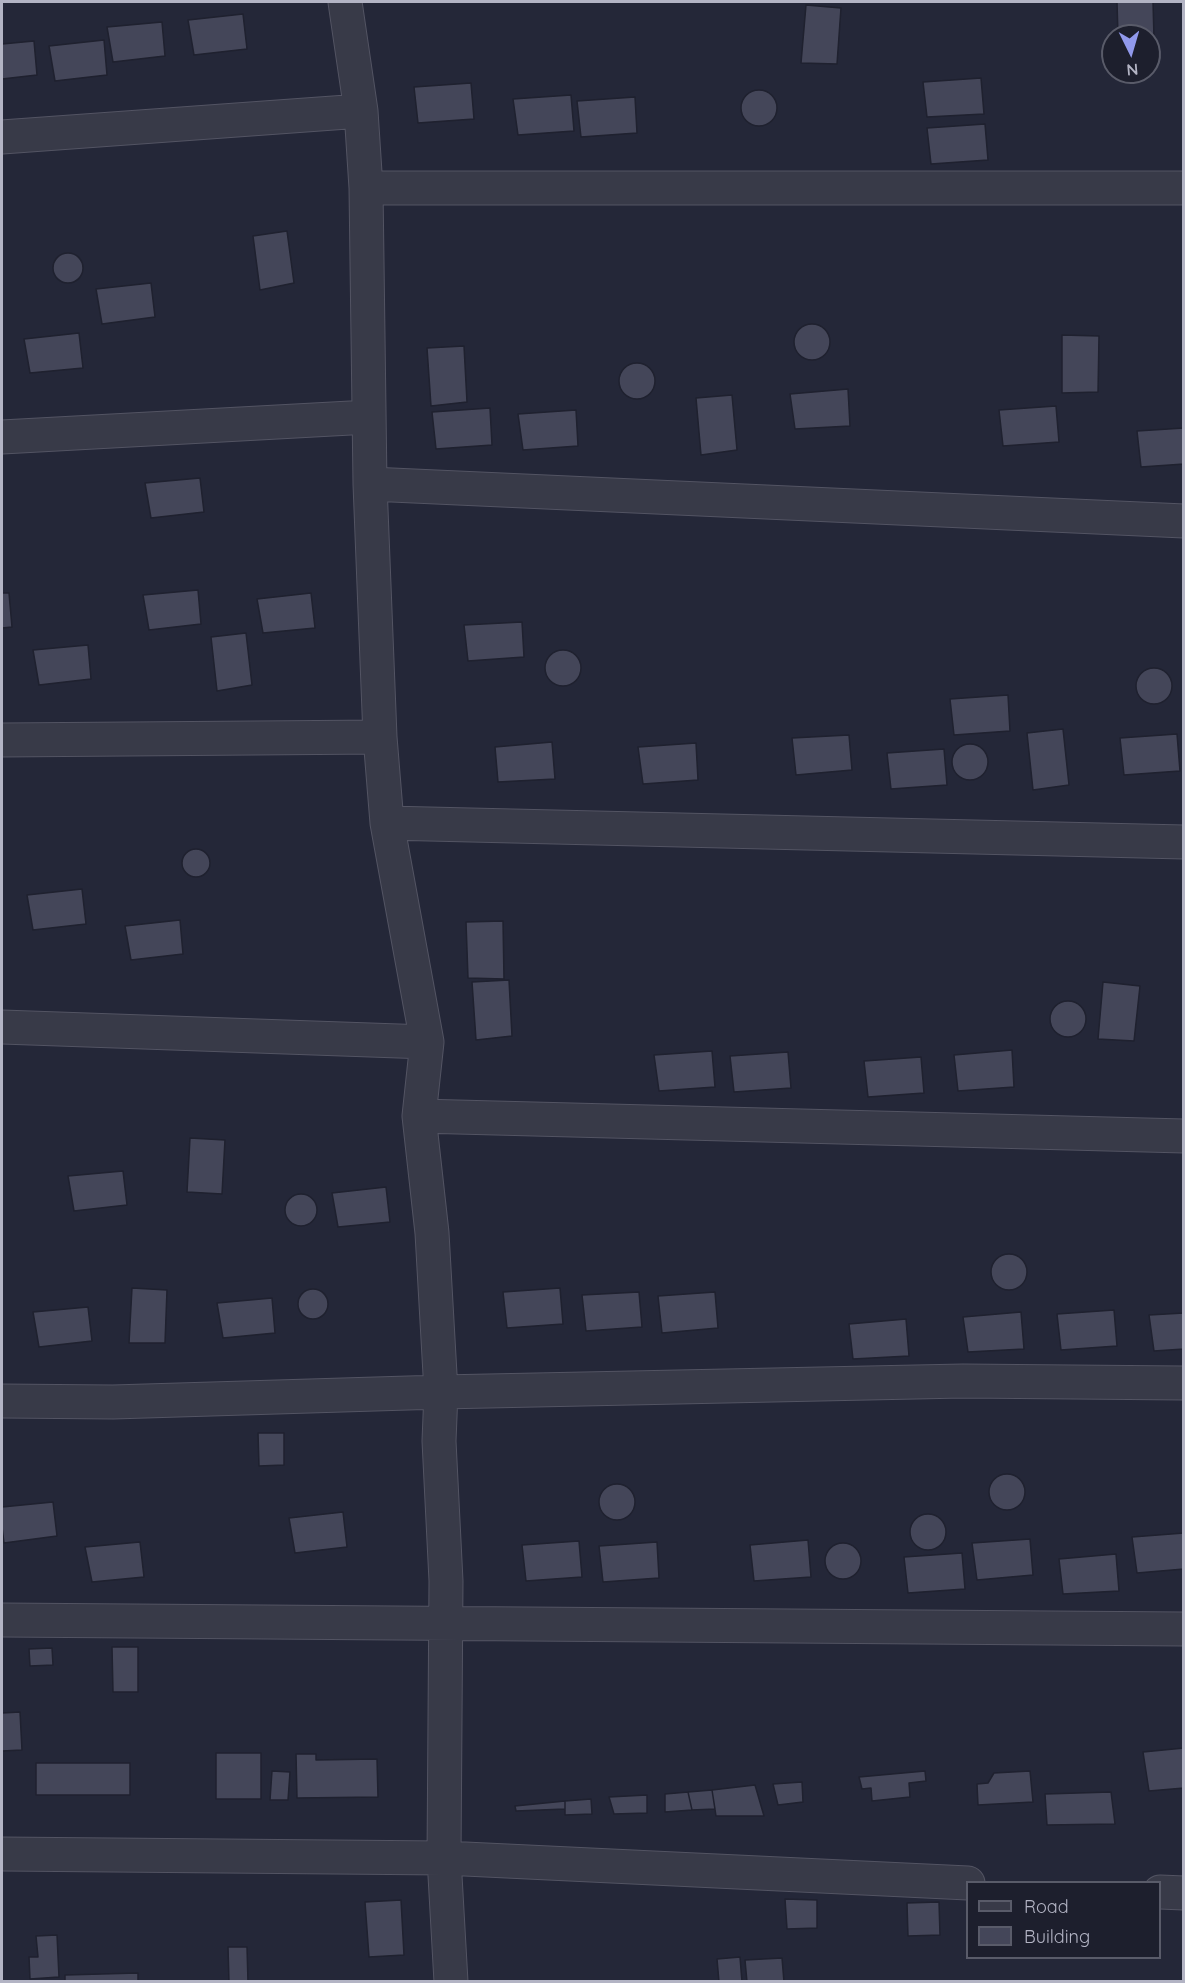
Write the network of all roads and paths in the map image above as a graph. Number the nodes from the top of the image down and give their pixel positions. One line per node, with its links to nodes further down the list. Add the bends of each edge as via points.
1 (345, 2): 2 (street)
2 (361, 111): 3 (street); 4 (street)
3 (2, 137)
4 (366, 188): 5 (street); 6 (street)
5 (1184, 188)
6 (369, 417): 7 (street); 8 (street)
7 (2, 437)
8 (370, 484): 9 (street); 10 (street)
9 (1184, 521)
10 (380, 737): 11 (street); 12 (street)
11 (2, 740)
12 (387, 823): 13 (street); 15 (street)
13 (1184, 842)
14 (2, 1027): 15 (street)
15 (427, 1042): 16 (street)
16 (419, 1116): 17 (street); 19 (street, via 432,1233)
17 (1184, 1136)
18 (1184, 1383): 19 (street, via 963,1381)
19 (441, 1392): 20 (street, via 113,1402); 22 (street, via 438,1441)
20 (2, 1401)
21 (2, 1620): 22 (street)
22 (445, 1624): 23 (street); 25 (street)
23 (1184, 1629)
24 (2, 1854): 25 (street)
25 (444, 1858): 26 (street); 29 (street)
26 (966, 1883)
27 (1161, 1892): 28 (street)
28 (1184, 1893)
29 (451, 1982)

